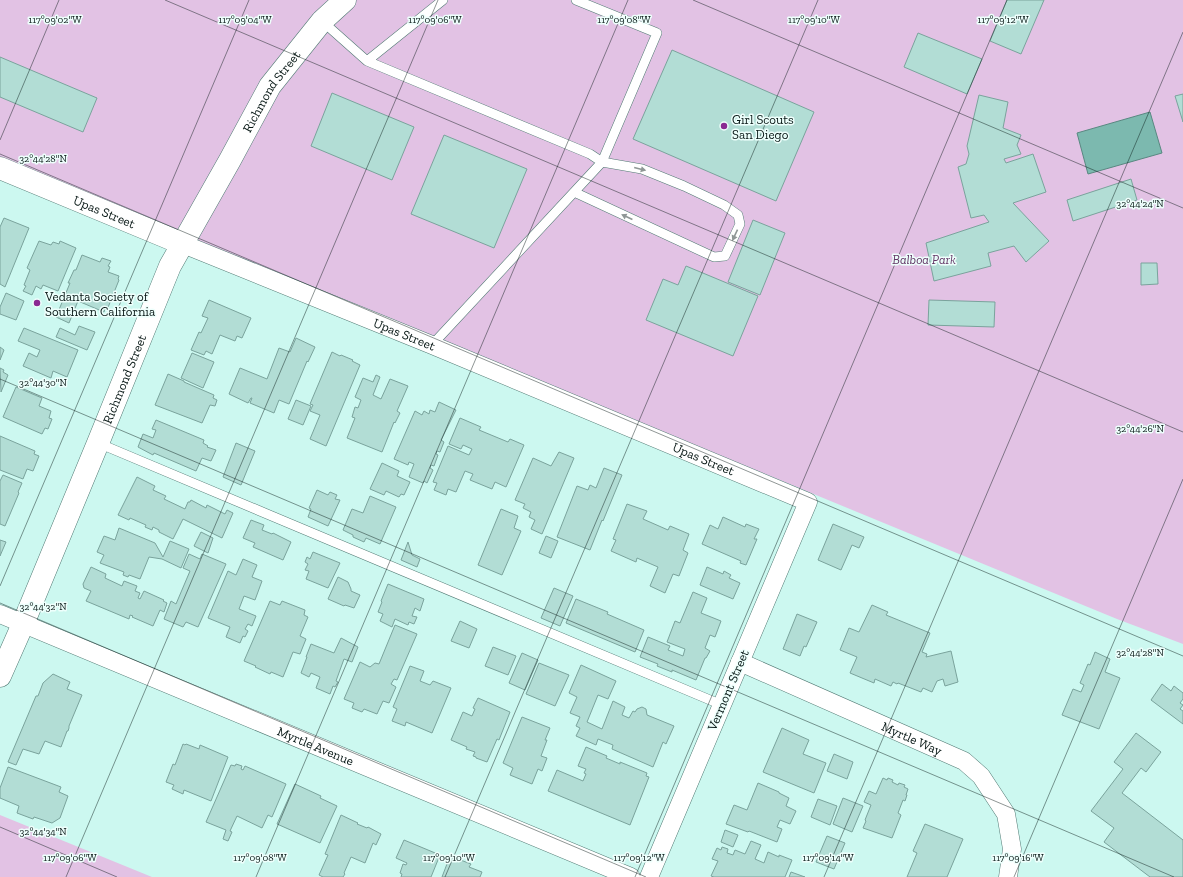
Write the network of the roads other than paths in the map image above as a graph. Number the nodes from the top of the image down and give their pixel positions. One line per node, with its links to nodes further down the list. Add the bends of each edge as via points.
1 (345, 0): 4 (street, Richmond Street)
2 (443, 0): 5 (lane)
3 (576, 0): 6 (lane, via 657,33)
4 (322, 22): 5 (lane); 9 (street, Richmond Street, via 270,86)
5 (367, 61): 6 (lane, via 590,154)
6 (602, 162): 8 (lane); 8 (lane, one-way to 8, via 642,169 724,205 738,215 740,224 725,256 714,257)
7 (0, 168): 9 (street, Upas Street)
8 (574, 192): 10 (lane)
9 (182, 244): 10 (street, Upas Street); 11 (street, Richmond Street, via 170,266)
10 (432, 345): 12 (street, Upas Street)
11 (98, 443): 14 (street, Richmond Street); 17 (lane)
12 (808, 502): 15 (street, Vermont Street)
13 (0, 614): 14 (street, Myrtle Avenue)
14 (23, 624): 16 (street, Richmond Street); 18 (street, Myrtle Avenue)
15 (740, 662): 17 (street, Vermont Street); 20 (street, Myrtle Way, via 964,761 981,776 1006,814 1012,849)
16 (0, 676)
17 (722, 705): 19 (street, Vermont Street)
18 (631, 877)
19 (649, 877)
20 (1008, 877)

